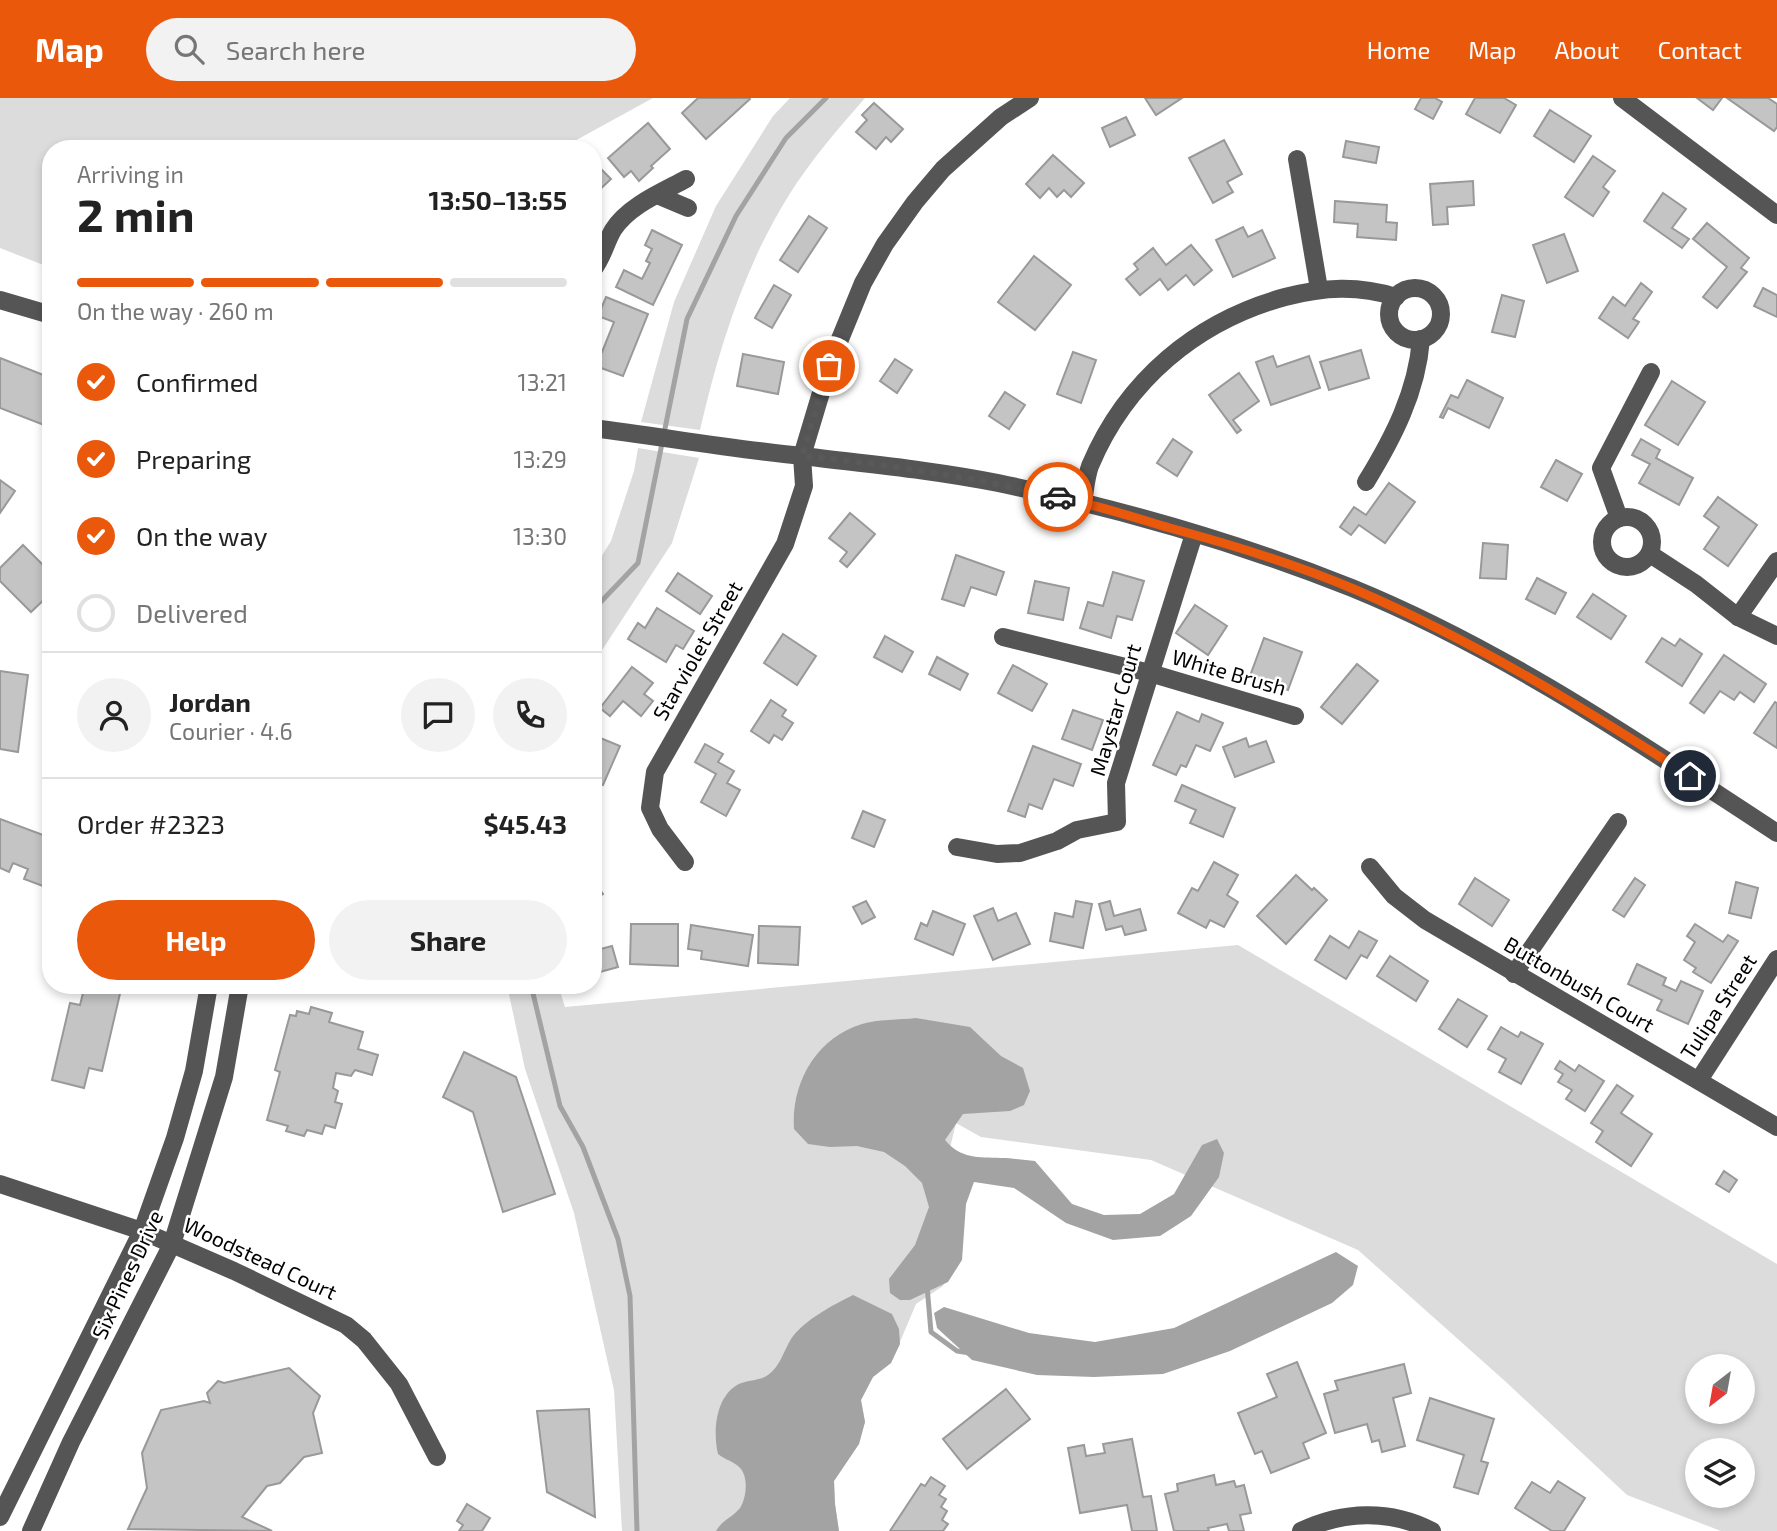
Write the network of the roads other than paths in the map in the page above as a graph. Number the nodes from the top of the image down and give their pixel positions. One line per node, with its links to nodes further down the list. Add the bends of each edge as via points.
1 (1030, 98): 16 (street, Starviolet Street, via 1001,117 943,169 885,244 845,322)
2 (1622, 98): 7 (street)
3 (1297, 159): 9 (street)
4 (686, 179): 5 (street)
5 (657, 195): 6 (street); 8 (street, via 631,211 614,229)
6 (688, 208)
7 (1777, 215)
8 (602, 257)
9 (1319, 289): 10 (street, via 1373,290); 18 (street, via 1255,305 1221,320 1160,365 1114,421 1089,468)
10 (1396, 297): 13 (street, via 1390,315 1394,328 1404,337); 13 (street, via 1421,289 1439,303 1440,323)
11 (0, 300): 12 (street)
12 (42, 312)
13 (1421, 339): 17 (street, via 1417,373 1396,432)
14 (1651, 372): 19 (street, via 1601,468)
15 (602, 429): 16 (street)
16 (802, 456): 18 (street, via 968,478); 31 (street, Starviolet Street, via 804,486 785,544 654,772 650,808)
17 (1366, 482)
18 (1083, 503): 20 (street)
19 (1619, 518): 21 (street, via 1633,517 1647,526 1653,542); 21 (street, via 1603,532 1602,547 1609,560 1632,567)
20 (1194, 534): 26 (street, Maystar Court); 29 (street, via 1355,589 1510,665)
21 (1650, 554): 23 (street)
22 (1777, 561): 23 (street)
23 (1738, 617): 24 (street)
24 (1777, 636)
25 (1003, 637): 26 (street, White Brush)
26 (1150, 673): 27 (street, White Brush); 30 (street, Maystar Court, via 1116,783 1117,822 1077,830 1020,853)
27 (1295, 716)
28 (1618, 822): 34 (street)
29 (1777, 834)
30 (957, 847)
31 (685, 862)
32 (1370, 867): 34 (street, Buttonbush Court, via 1409,910)
33 (1777, 959): 37 (street, Tulipa Street)
34 (1514, 974): 37 (street, Buttonbush Court)
35 (207, 994): 40 (street, Six Pines Drive, via 194,1071)
36 (238, 994): 41 (street, Six Pines Drive, via 224,1077)
37 (1699, 1080): 38 (street, Buttonbush Court)
38 (1777, 1126)
39 (0, 1184): 40 (street, Woodstead Court)
40 (142, 1231): 41 (street, Woodstead Court); 43 (street, Six Pines Drive)
41 (172, 1244): 42 (street, Woodstead Court, via 346,1325 399,1384); 44 (street, Six Pines Drive)
42 (437, 1457)
43 (0, 1517)
44 (31, 1531)
45 (1301, 1531): 46 (street, via 1323,1521 1370,1515 1395,1517)
46 (1432, 1531)

